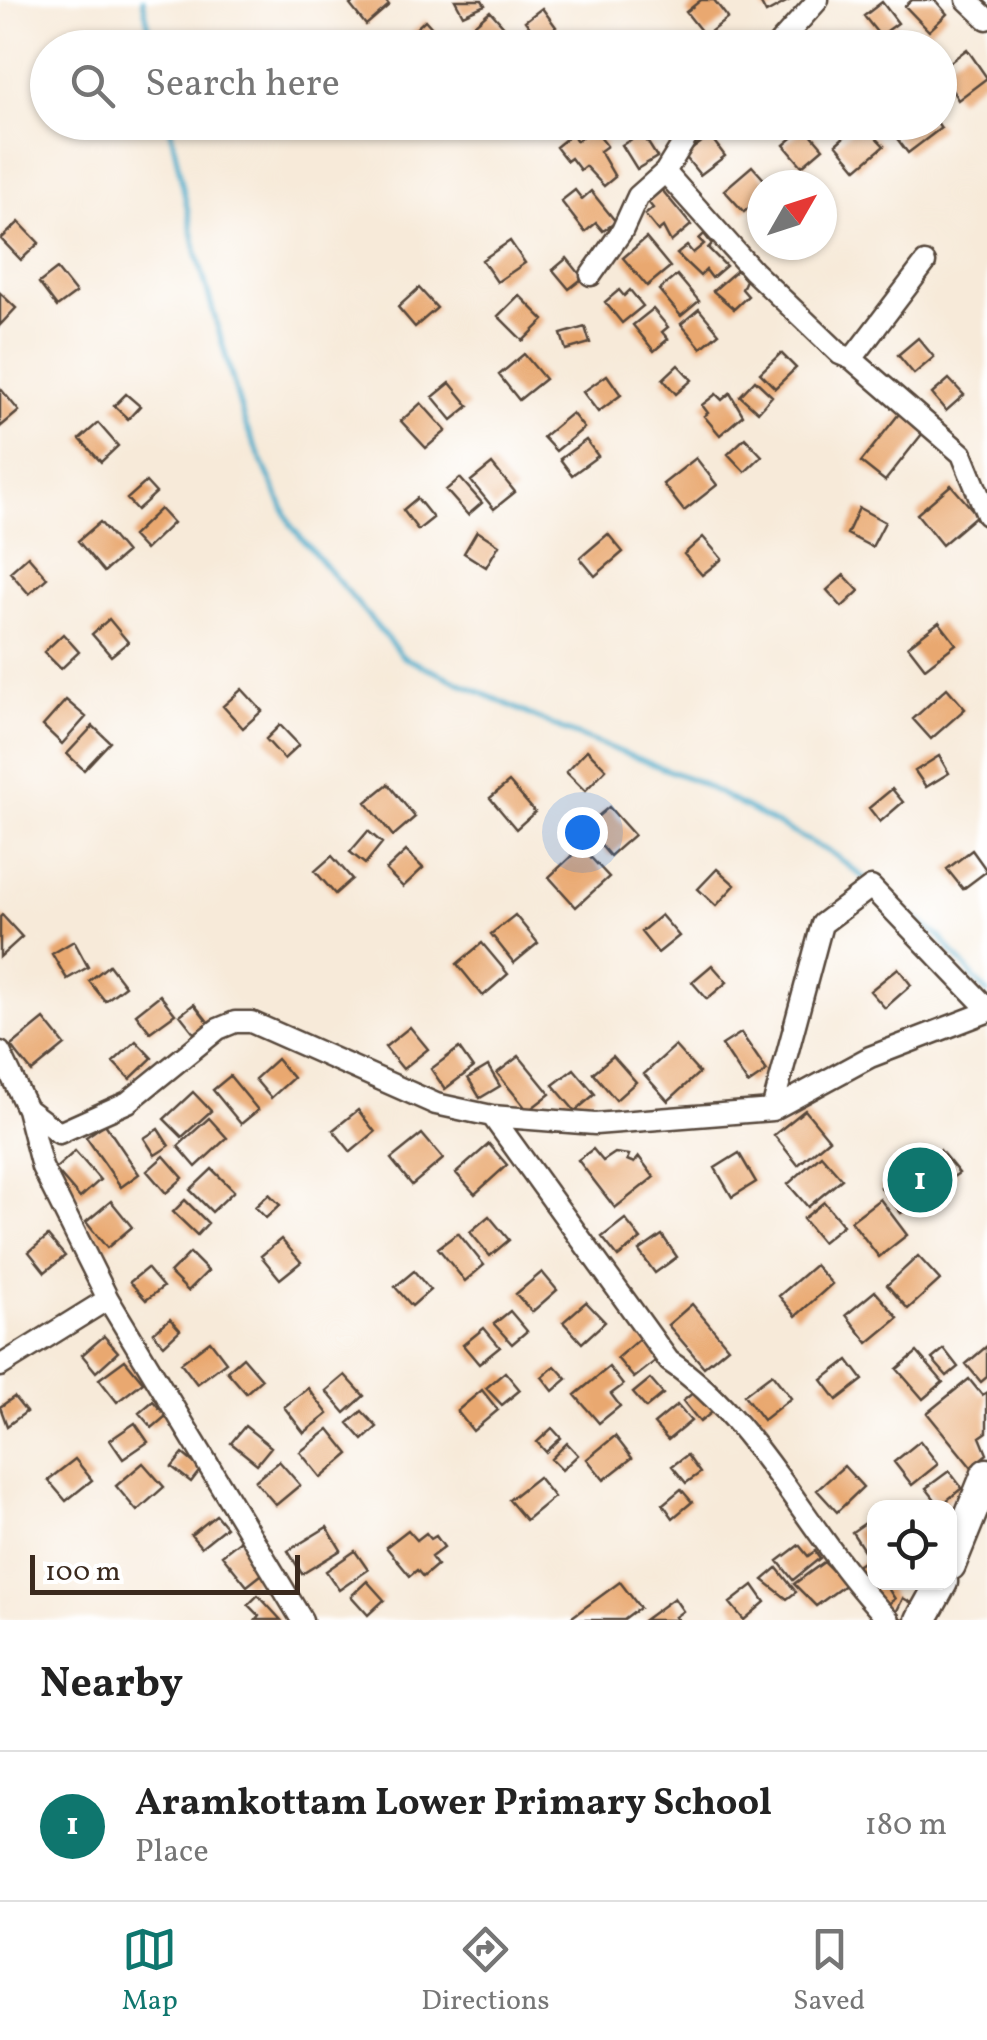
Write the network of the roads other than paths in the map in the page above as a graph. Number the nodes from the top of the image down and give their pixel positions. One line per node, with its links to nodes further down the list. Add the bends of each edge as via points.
1 (818, 0): 4 (street)
2 (967, 0): 3 (street)
3 (987, 19)
4 (791, 30)
5 (685, 140): 6 (street)
6 (665, 172): 8 (street, via 638,196); 9 (street, via 753,271)
7 (925, 263): 9 (street)
8 (591, 274)
9 (852, 359): 10 (street, via 962,454)
10 (987, 515)
11 (987, 1010): 14 (street, via 870,1057); 14 (street, via 871,887 822,924)
12 (0, 1052): 13 (street)
13 (27, 1109): 15 (street, via 59,1133 73,1130 128,1102 218,1029 252,1022 436,1104); 16 (street, via 42,1167)
14 (772, 1110): 15 (street, via 595,1124)
15 (492, 1116): 22 (street, via 669,1361 702,1383 849,1580)
16 (108, 1299): 17 (street); 21 (street)
17 (0, 1366)
18 (987, 1474): 19 (main road)
19 (957, 1548)
20 (938, 1590): 23 (main road)
21 (302, 1620)
22 (889, 1620)
23 (921, 1620)

